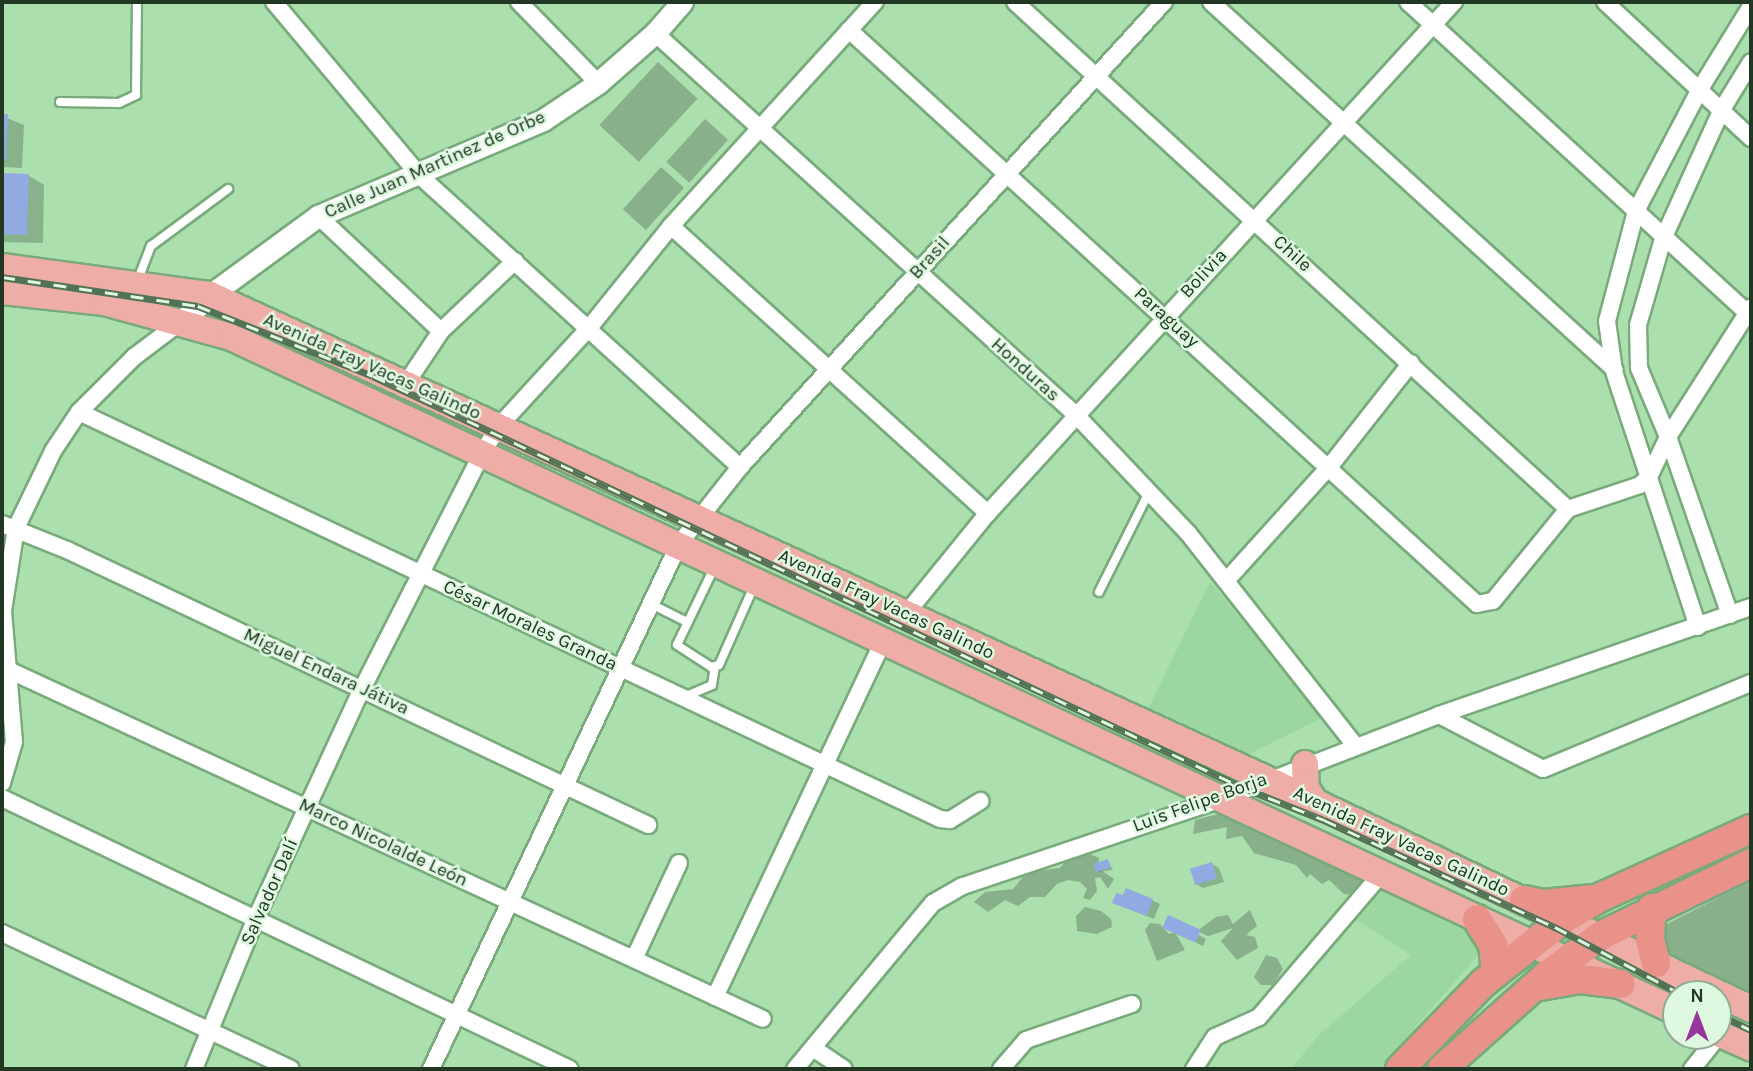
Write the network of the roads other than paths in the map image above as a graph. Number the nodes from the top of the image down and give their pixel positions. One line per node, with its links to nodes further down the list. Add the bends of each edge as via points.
1 (137, 2): 20 (lane, via 136,95 119,103)
2 (274, 2): 26 (street)
3 (519, 2): 18 (street)
4 (682, 2): 15 (street, Calle Juan Martinez de Orbe)
5 (875, 2): 14 (street, Salvador Dalí)
6 (1015, 2): 17 (street, Chile)
7 (1164, 2): 17 (street, Brasil)
8 (1211, 2): 22 (street)
9 (1408, 2): 13 (street)
10 (1454, 2): 13 (street, Bolivia)
11 (1605, 2): 19 (street)
12 (1751, 6): 19 (street)
13 (1433, 25): 22 (street, Bolivia); 28 (street)
14 (849, 30): 23 (street, Salvador Dalí); 25 (street, Paraguay)
15 (655, 33): 18 (street, Calle Juan Martinez de Orbe); 23 (street, Honduras)
16 (1751, 62): 21 (street)
17 (1096, 76): 25 (street, Brasil); 30 (street, Chile)
18 (598, 83): 26 (street, Calle Juan Martinez de Orbe, via 543,120)
19 (1700, 89): 21 (street); 28 (street)
20 (60, 102)
21 (1721, 111): 24 (street); 32 (street)
22 (1343, 122): 30 (street, Bolivia); 47 (street)
23 (760, 128): 31 (street, Salvador Dalí); 35 (street, Honduras)
24 (1751, 138)
25 (1007, 174): 35 (street, Brasil); 40 (street, Paraguay)
26 (419, 175): 29 (street, Calle Juan Martinez de Orbe); 33 (street)
27 (228, 189): 36 (lane, via 152,246)
28 (1636, 211): 32 (street); 47 (street, via 1607,321)
29 (318, 216): 38 (street, Calle Juan Martinez de Orbe); 43 (street)
30 (1254, 219): 40 (street, Bolivia); 44 (street, Chile)
31 (671, 226): 42 (street, Salvador Dalí); 46 (street)
32 (1663, 239): 39 (street); 45 (street, via 1637,324)
33 (515, 261): 42 (street); 43 (street)
34 (2, 267): 36 (main road, Avenida Fray Vacas Galindo)
35 (918, 272): 46 (street, Brasil); 50 (street, Honduras)
36 (137, 282): 38 (main road, Avenida Fray Vacas Galindo)
37 (2, 291): 41 (main road, Avenida Fray Vacas Galindo, via 104,302)
38 (210, 295): 41 (street, Calle Juan Martinez de Orbe); 48 (main road, Avenida Fray Vacas Galindo)
39 (1749, 310): 52 (street)
40 (1165, 316): 50 (street, Bolivia); 54 (street, Paraguay)
41 (182, 321): 49 (street, via 134,357); 53 (main road, Avenida Fray Vacas Galindo, via 231,337)
42 (589, 328): 51 (street, Salvador Dalí); 55 (street)
43 (441, 331): 48 (street)
44 (1411, 363): 54 (street); 58 (street, Chile)
45 (1639, 368): 47 (street); 52 (street)
46 (829, 369): 55 (street, Brasil); 59 (street)
47 (1614, 370): 56 (street)
48 (407, 382): 51 (main road, Avenida Fray Vacas Galindo)
49 (79, 412): 61 (street); 64 (street, César Morales Granda)
50 (1076, 415): 57 (street, Honduras); 59 (street, Bolivia)
51 (500, 425): 53 (street, Salvador Dalí); 60 (main road, Avenida Fray Vacas Galindo)
52 (1668, 437): 56 (street); 71 (street)
53 (482, 453): 62 (main road, Avenida Fray Vacas Galindo); 64 (street, Salvador Dalí)
54 (1330, 466): 58 (street, Paraguay, via 1483,605 1493,601); 66 (street)
55 (740, 467): 60 (street, Brasil)
56 (1649, 477): 58 (street, via 1640,485); 73 (street)
57 (1149, 492): 66 (street, Honduras); 67 (lane)
58 (1568, 509)
59 (988, 513): 70 (street, Bolivia)
60 (700, 517): 62 (street, Brasil); 70 (main road, Avenida Fray Vacas Galindo)
61 (9, 526): 76 (street); 79 (street, Miguel Endara Játiva)
62 (680, 544): 63 (main road, Avenida Fray Vacas Galindo); 68 (street, Brasil)
63 (717, 562): 65 (main road, Avenida Fray Vacas Galindo); 72 (lane)
64 (418, 573): 77 (street, César Morales Granda); 79 (street, Salvador Dalí)
65 (757, 581): 74 (main road, Avenida Fray Vacas Galindo); 75 (lane)
66 (1226, 581): 82 (street, Honduras)
67 (1099, 592)
68 (651, 604): 72 (lane); 77 (street, Brasil)
69 (1751, 607): 71 (street, Luis Felipe Borja)
70 (905, 615): 85 (main road, Avenida Fray Vacas Galindo)
71 (1730, 615): 73 (street, Luis Felipe Borja)
72 (687, 622): 75 (lane, via 677,645)
73 (1698, 627): 81 (street, Luis Felipe Borja)
74 (883, 642): 84 (street); 89 (main road, Avenida Fray Vacas Galindo)
75 (715, 667): 80 (lane, via 712,685)
76 (3, 668): 86 (street, via 14,742); 92 (street, Marco Nicolalde León)
77 (620, 669): 80 (street, César Morales Granda); 87 (street, Brasil)
78 (1751, 683): 81 (street, via 1543,769)
79 (362, 689): 87 (street, Miguel Endara Játiva); 92 (street, Salvador Dalí)
80 (680, 698): 84 (street, César Morales Granda)
81 (1439, 715): 82 (street, Luis Felipe Borja)
82 (1355, 745): 83 (street, Luis Felipe Borja)
83 (1305, 764): 85 (street, Luis Felipe Borja); 91 (main road, via 1306,788)
84 (826, 767): 90 (street, César Morales Granda, via 940,819 950,820); 114 (street)
85 (1266, 779): 89 (street, Luis Felipe Borja); 91 (main road, Avenida Fray Vacas Galindo)
86 (2, 783)
87 (565, 785): 93 (street, Miguel Endara Játiva); 100 (street, Brasil)
88 (2, 797): 102 (street)
89 (1219, 800): 97 (main road, Avenida Fray Vacas Galindo); 122 (street, Luis Felipe Borja, via 963,886 933,903)
90 (981, 801)
91 (1314, 801): 99 (main road, Avenida Fray Vacas Galindo)
92 (308, 808): 100 (street, Marco Nicolalde León); 102 (street, Salvador Dalí)
93 (648, 825)
94 (1751, 829): 98 (highway)
95 (679, 863): 108 (street)
96 (1751, 863): 101 (highway)
97 (1381, 874): 103 (main road, Avenida Fray Vacas Galindo); 132 (street, via 1259,1017 1215,1037)
98 (1601, 897): 99 (highway, via 1543,904); 104 (highway)
99 (1524, 900): 104 (main road, Avenida Fray Vacas Galindo)
100 (510, 902): 108 (street, Marco Nicolalde León); 118 (street, Brasil)
101 (1653, 908): 106 (highway); 110 (highway, via 1650,939)
102 (256, 918): 118 (street); 120 (street, Salvador Dalí)
103 (1476, 919): 107 (main road, Avenida Fray Vacas Galindo); 111 (highway, via 1493,945)
104 (1564, 919): 106 (main road, Avenida Fray Vacas Galindo); 107 (highway)
105 (2, 933): 120 (street)
106 (1600, 936): 109 (highway); 110 (main road, Avenida Fray Vacas Galindo)
107 (1531, 944): 109 (main road, Avenida Fray Vacas Galindo); 111 (highway)
108 (634, 959): 114 (street, Marco Nicolalde León)
109 (1570, 959): 112 (main road, Avenida Fray Vacas Galindo); 113 (highway)
110 (1656, 963): 117 (main road, Avenida Fray Vacas Galindo)
111 (1496, 973): 133 (highway)
112 (1621, 984): 113 (highway, via 1560,979); 116 (main road, Avenida Fray Vacas Galindo)
113 (1531, 989): 134 (highway)
114 (715, 997): 119 (street, Marco Nicolalde León)
115 (1132, 1004): 125 (street, via 1026,1041)
116 (1662, 1004)
117 (1751, 1009)
118 (458, 1012): 128 (street, Brasil); 129 (street)
119 (763, 1019)
120 (211, 1033): 126 (street, Salvador Dalí); 127 (street)
121 (1732, 1039): 123 (main road)
122 (813, 1048): 130 (street, Luis Felipe Borja); 131 (street)
123 (1751, 1048)
124 (1706, 1050): 135 (street)
125 (1006, 1067)
126 (194, 1069)
127 (291, 1069)
128 (431, 1069)
129 (570, 1069)
130 (795, 1069)
131 (844, 1069)
132 (1194, 1069)
133 (1400, 1069)
134 (1442, 1069)
135 (1692, 1069)

